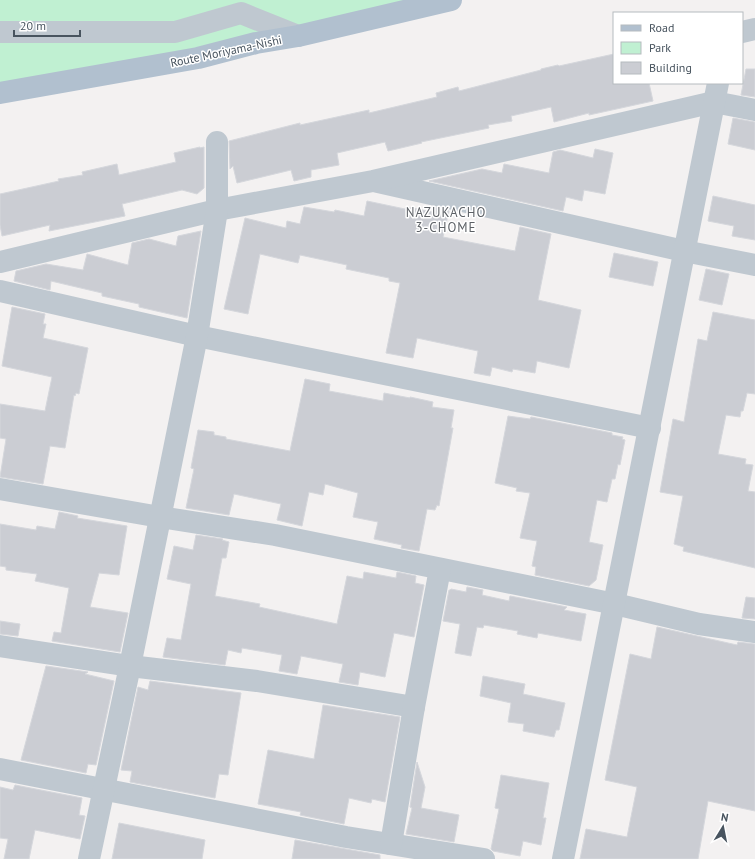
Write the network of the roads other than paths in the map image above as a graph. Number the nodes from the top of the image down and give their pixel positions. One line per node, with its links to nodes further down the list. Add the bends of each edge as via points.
1 (451, 0): 5 (main road, Route Moriyama-Nishi)
2 (755, 29): 4 (street)
3 (0, 32): 5 (street, via 175,32 241,13)
4 (743, 32)
5 (298, 36): 6 (main road, Route Moriyama-Nishi, via 256,43 198,58)
6 (0, 93)
7 (716, 93): 8 (street); 10 (street); 12 (street)
8 (755, 110)
9 (217, 142): 11 (street)
10 (373, 181): 11 (street); 12 (street)
11 (217, 210): 13 (street); 16 (street)
12 (684, 251): 14 (street); 17 (street)
13 (0, 262)
14 (755, 265)
15 (0, 291): 16 (street)
16 (198, 336): 17 (street); 19 (street)
17 (650, 428): 21 (street)
18 (0, 490): 19 (street)
19 (160, 517): 20 (street, via 275,535); 24 (street)
20 (440, 569): 21 (street); 25 (street)
21 (615, 604): 22 (street, via 699,624); 31 (street)
22 (755, 632)
23 (0, 646): 24 (street)
24 (130, 666): 25 (street, via 257,681); 27 (street)
25 (414, 707): 28 (street)
26 (0, 769): 27 (street)
27 (104, 789): 28 (street); 29 (street)
28 (391, 844): 30 (street)
29 (89, 859)
30 (484, 859)
31 (563, 859)

